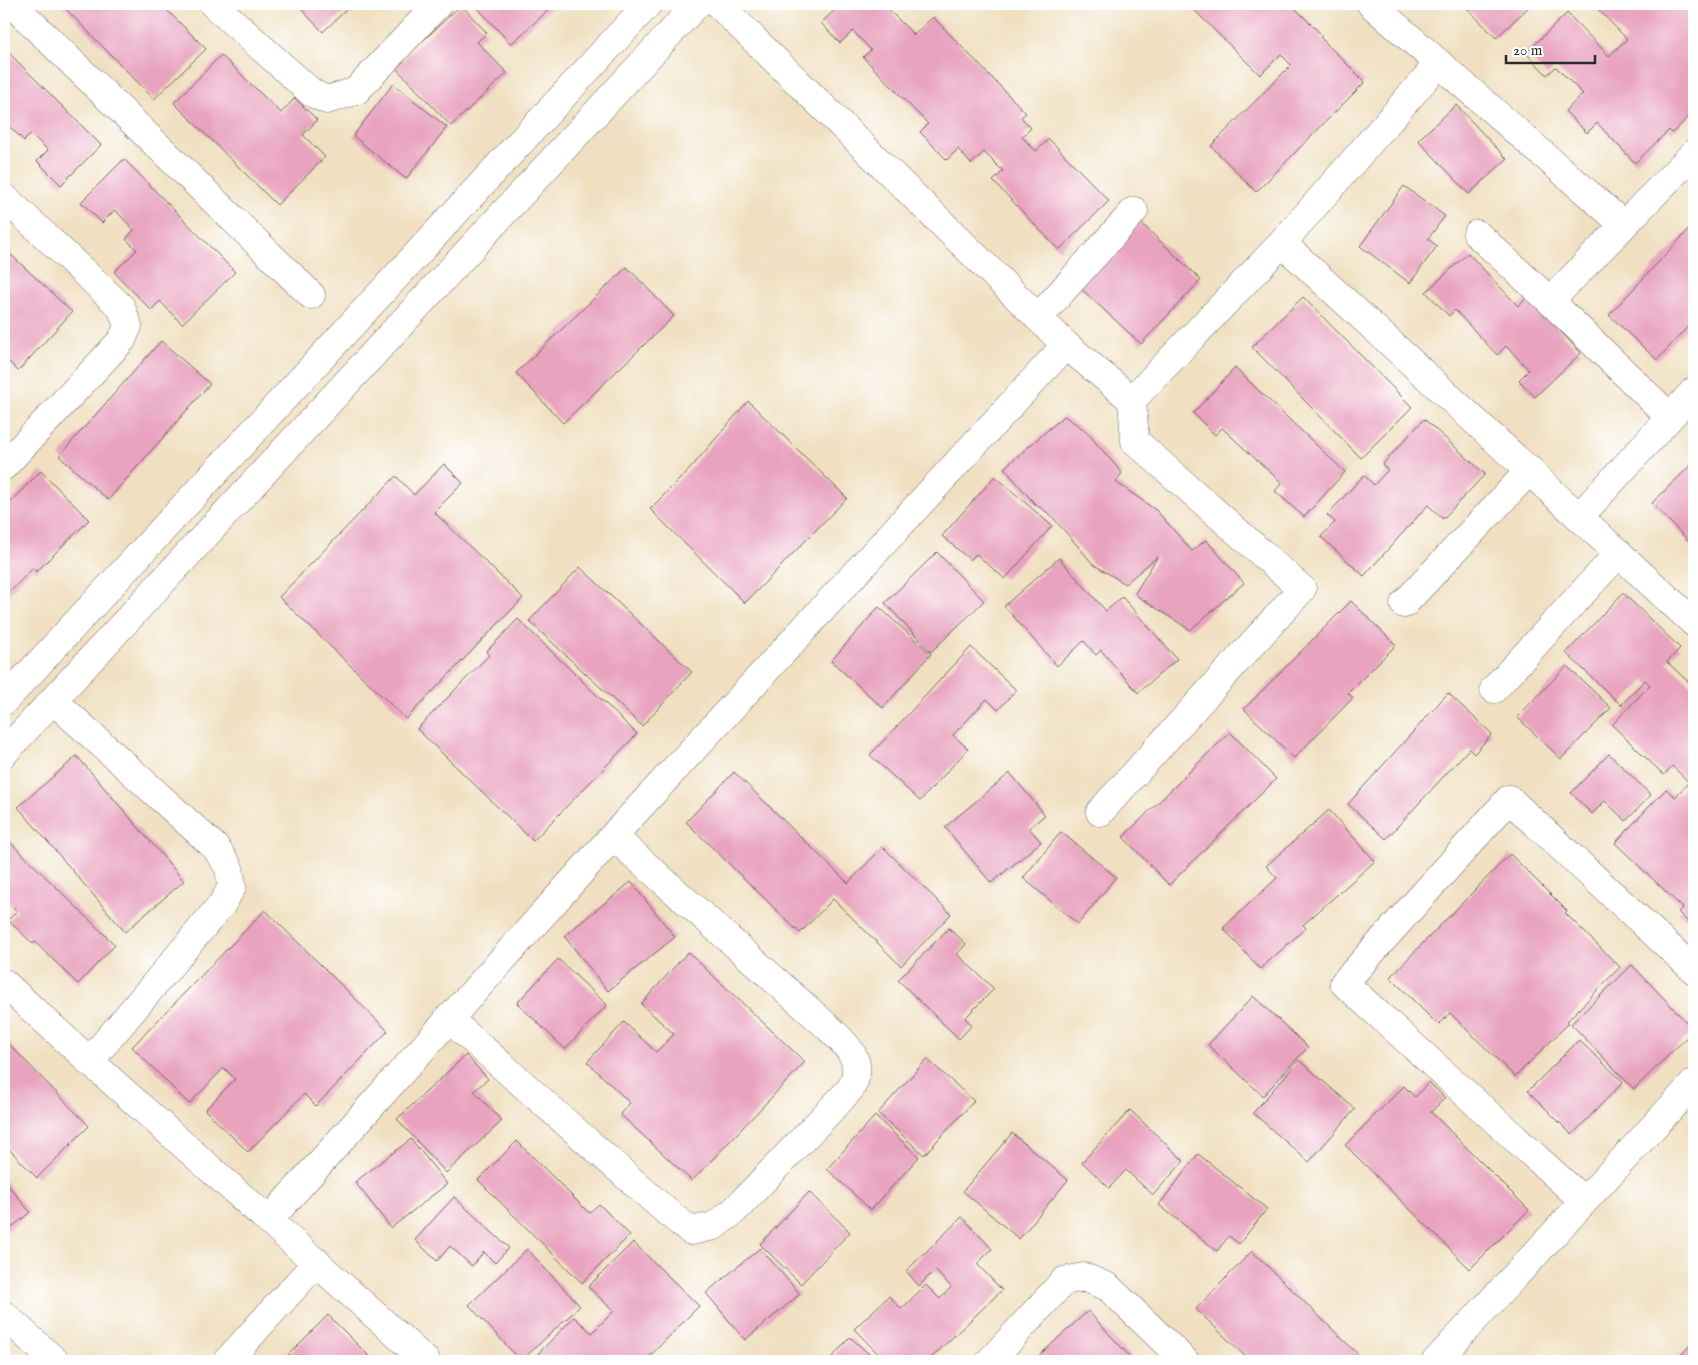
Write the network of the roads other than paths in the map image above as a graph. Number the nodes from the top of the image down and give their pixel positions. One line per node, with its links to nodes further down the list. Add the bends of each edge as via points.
1 (12, 4): 15 (street)
2 (213, 4): 3 (street, via 312,93 327,100 356,91)
3 (438, 4)
4 (648, 4): 30 (street)
5 (697, 4): 29 (street)
6 (718, 4): 17 (street)
7 (1384, 8): 8 (street)
8 (1439, 63): 12 (street); 14 (street)
9 (1694, 153): 12 (street)
10 (4, 197): 22 (street, via 121,308 128,326 122,340)
11 (1134, 211): 17 (street)
12 (1624, 225): 16 (street)
13 (1477, 234): 16 (street)
14 (1282, 243): 20 (street); 23 (street)
15 (311, 295)
16 (1550, 301): 21 (street)
17 (1038, 318): 18 (street)
18 (1066, 344): 20 (street); 33 (street)
19 (1694, 391): 21 (street)
20 (1132, 400): 32 (street, via 1135,441 1302,589)
21 (1670, 418): 24 (street)
22 (4, 466)
23 (1530, 470): 24 (street); 26 (street)
24 (1580, 516): 25 (street)
25 (1619, 554): 27 (street); 28 (street)
26 (1404, 604)
27 (1694, 622)
28 (1494, 688)
29 (53, 700): 31 (street); 37 (street, via 216,848 229,868 232,887 222,904)
30 (4, 701)
31 (4, 753)
32 (1100, 812)
33 (613, 836): 36 (street); 36 (street, via 852,1051 857,1069 853,1084 841,1100 734,1211 714,1226 691,1231)
34 (1694, 970): 39 (street, via 1509,799 1344,983)
35 (4, 983): 37 (street)
36 (448, 1018): 40 (street)
37 (89, 1062): 40 (street)
38 (1694, 1083): 39 (street)
39 (1584, 1201): 48 (street)
40 (269, 1220): 41 (street)
41 (317, 1262): 44 (street); 45 (street)
42 (4, 1315): 43 (street)
43 (38, 1356)
44 (227, 1361)
45 (426, 1361)
46 (990, 1361): 47 (street, via 1064,1281 1084,1277 1108,1287)
47 (1185, 1361)
48 (1436, 1361)

